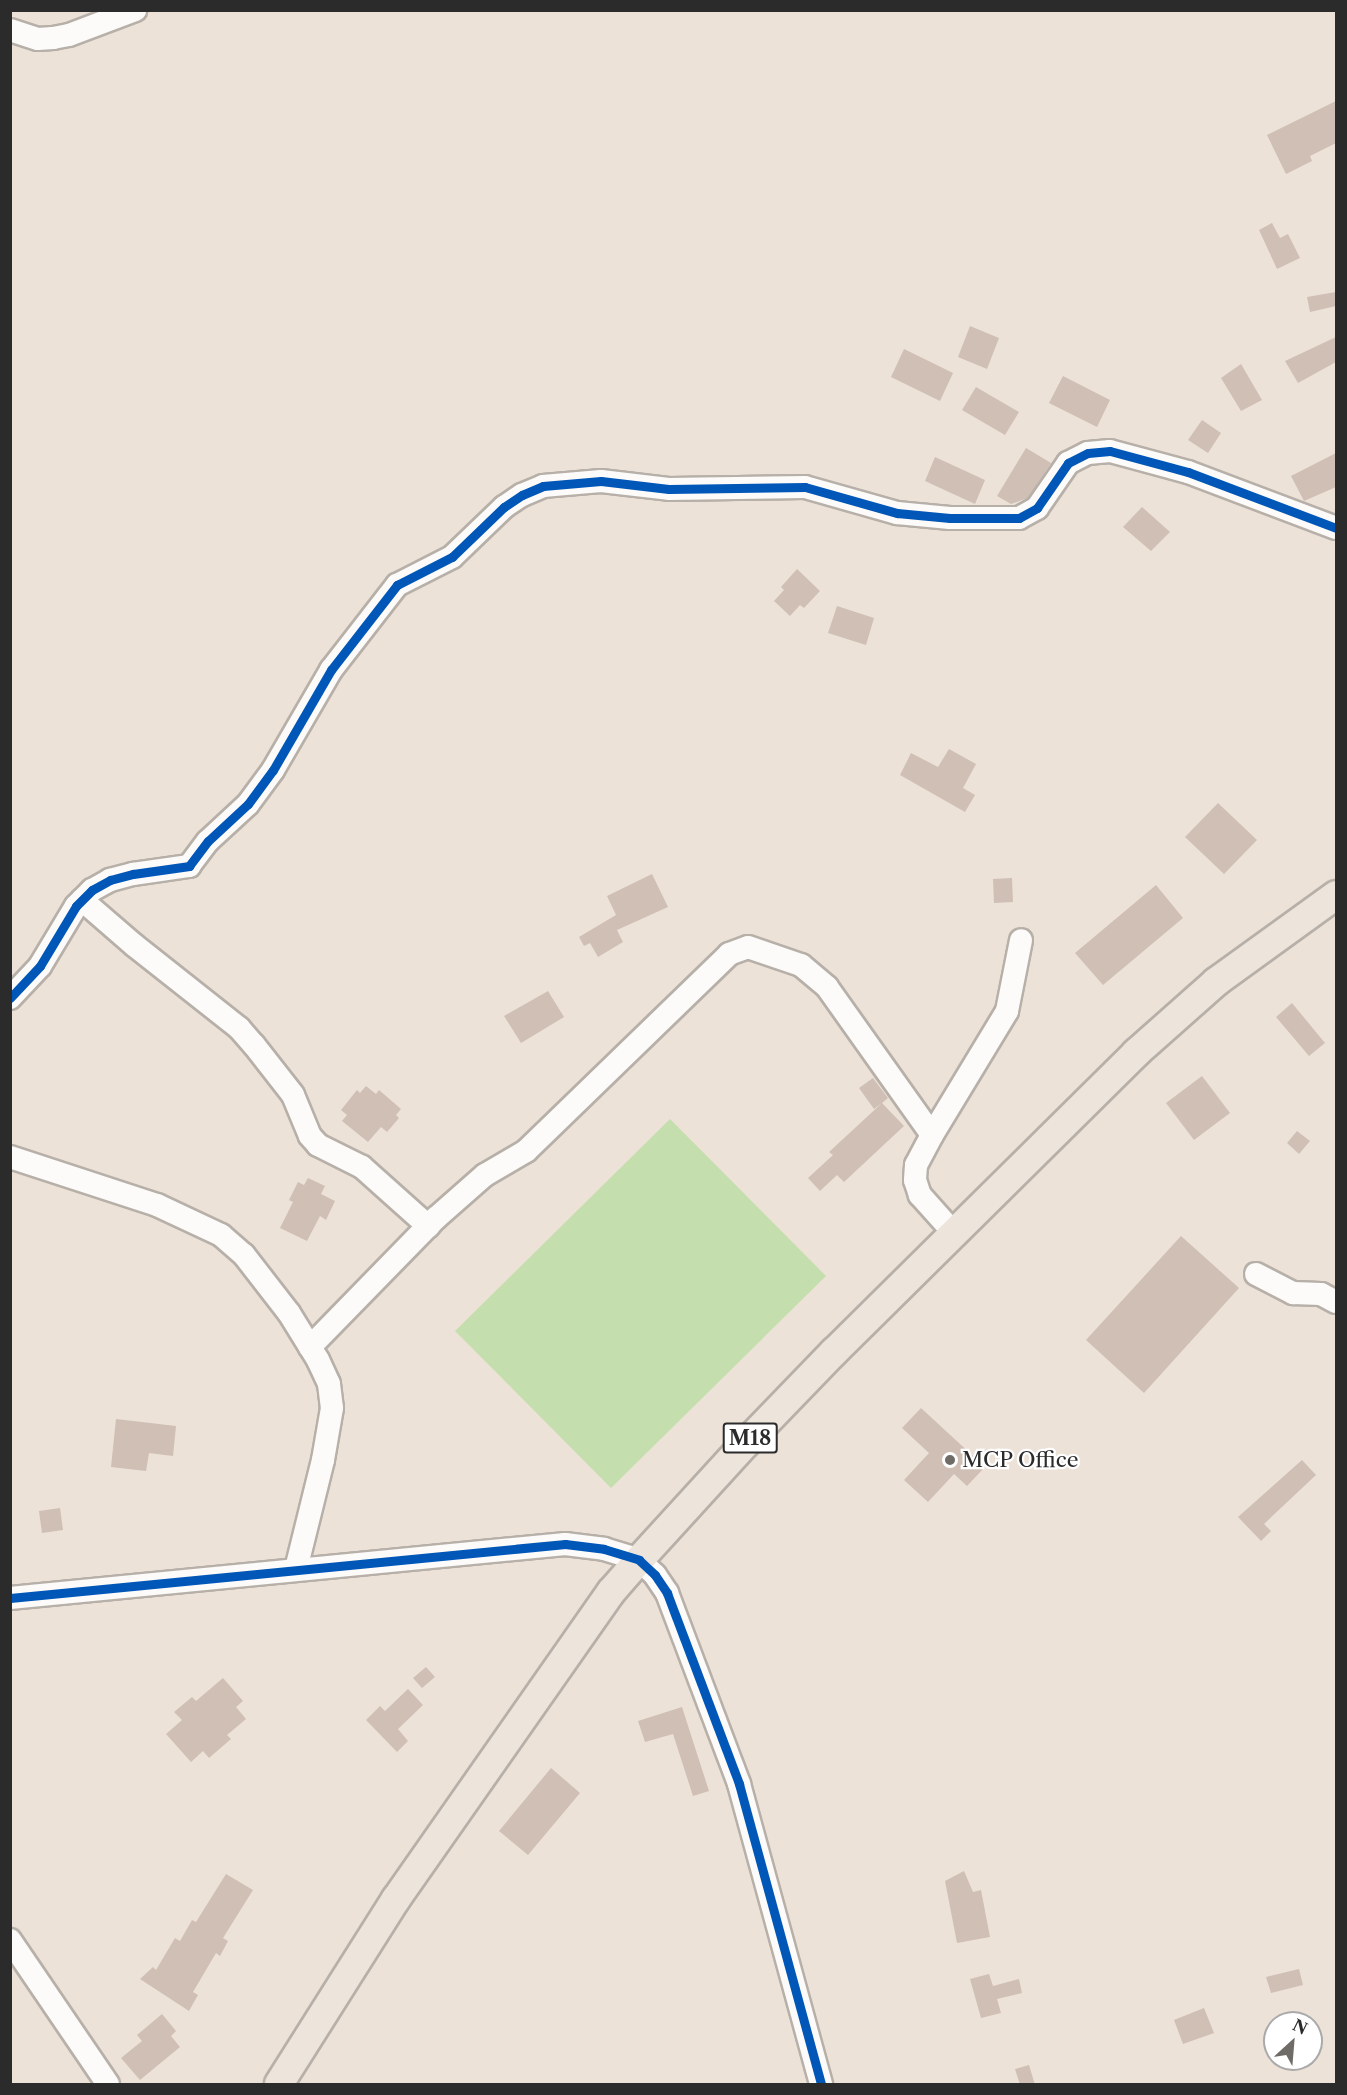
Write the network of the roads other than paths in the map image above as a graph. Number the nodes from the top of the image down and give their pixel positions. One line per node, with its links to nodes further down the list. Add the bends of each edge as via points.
1 (135, 10): 2 (street, via 53,38 38,39)
2 (10, 30)
3 (1336, 528): 5 (street, via 1188,472 1110,451 1088,453 1068,463 1037,508 1019,518 897,513 804,487 669,489 601,481 543,486 504,507 452,557 396,585 331,670 273,770 248,804 208,841 189,866 110,880)
4 (1336, 895): 11 (main road, M18, via 1207,989 1136,1053)
5 (82, 900): 7 (street, via 40,966); 10 (street, via 254,1044 293,1095 310,1136 318,1145 362,1167)
6 (1021, 940): 8 (street, via 1007,1011)
7 (10, 998)
8 (932, 1135): 10 (street, via 827,987 801,965 748,947 729,954 526,1151 485,1175); 11 (street, via 916,1165 915,1180 920,1195)
9 (10, 1157): 14 (street, via 157,1205 221,1235 256,1269)
10 (428, 1227): 14 (street)
11 (954, 1233): 15 (main road, M18, via 746,1443)
12 (1256, 1274): 13 (street, via 1293,1293 1321,1294)
13 (1336, 1302)
14 (310, 1347): 16 (street, via 328,1384 332,1408)
15 (639, 1560): 16 (street, via 604,1548 565,1544); 20 (main road, M18, via 611,1592 396,1899); 21 (street, via 667,1593 739,1784)
16 (296, 1569): 17 (street)
17 (10, 1598)
18 (10, 1940): 19 (street)
19 (108, 2085)
20 (279, 2085)
21 (820, 2085)

